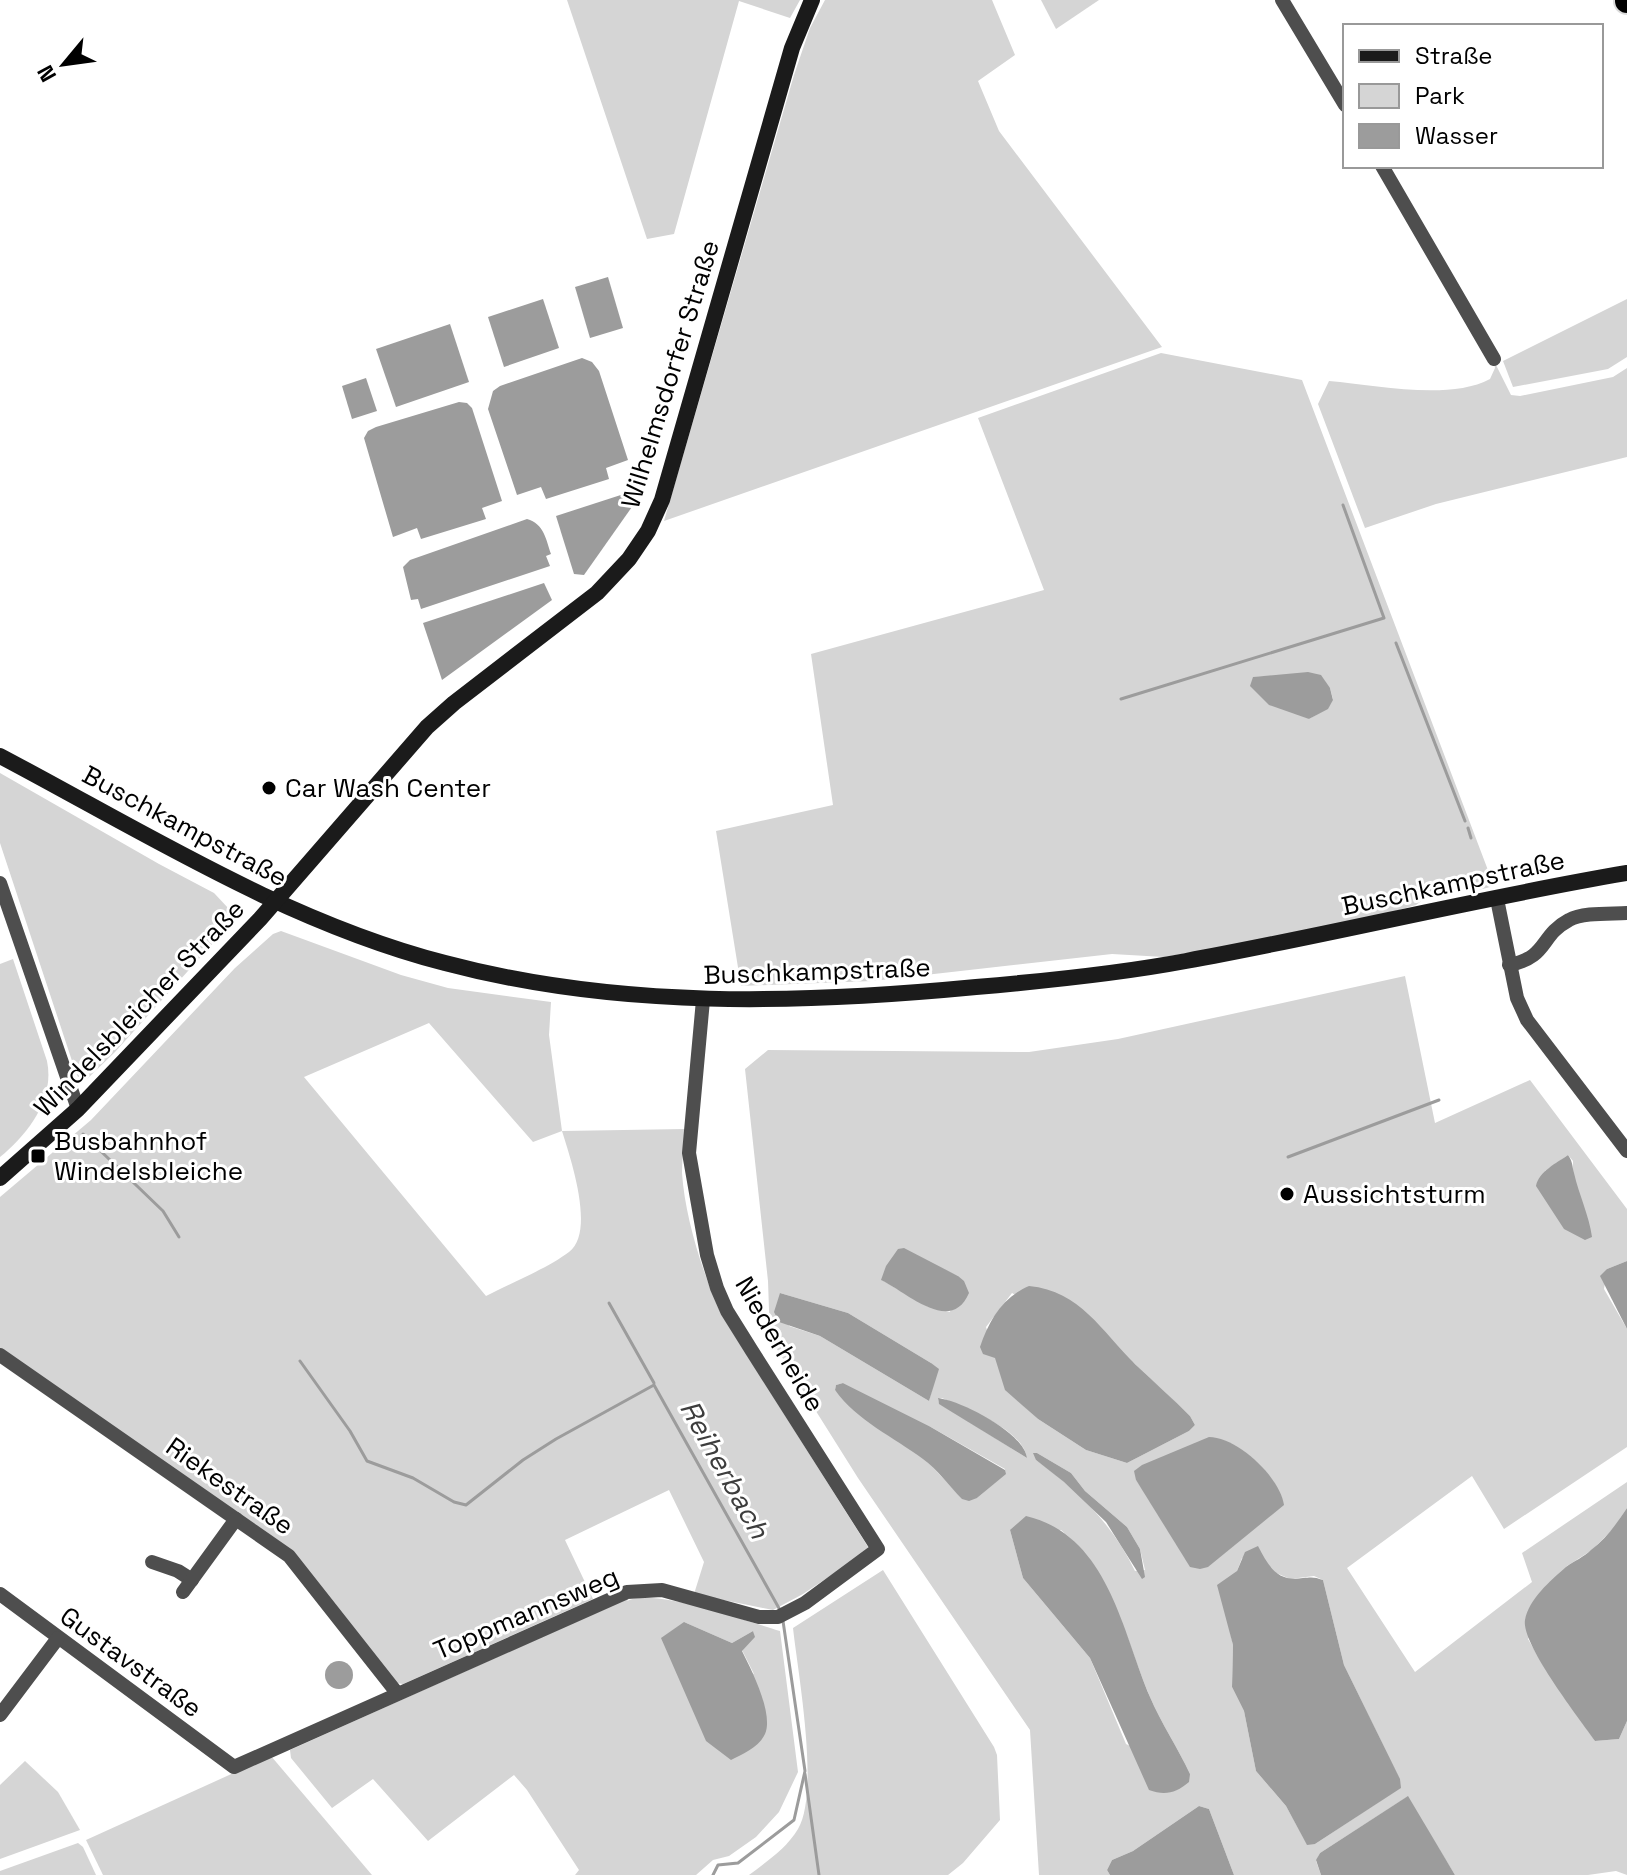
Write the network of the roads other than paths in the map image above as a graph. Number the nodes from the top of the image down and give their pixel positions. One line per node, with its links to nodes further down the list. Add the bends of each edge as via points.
1 (812, 0): 10 (main road, Wilhelmsdorfer Straße, via 792,48 662,500 648,531 597,593 427,727)
2 (1282, 0): 3 (street)
3 (1343, 102)
4 (1383, 168): 5 (street)
5 (1494, 359)
6 (0, 756): 10 (main road, Buschkampstraße)
7 (1627, 873): 9 (main road, Buschkampstraße)
8 (0, 883): 14 (street)
9 (1497, 899): 12 (street); 13 (main road, Buschkampstraße, via 1182,962 1031,982 804,1000)
10 (275, 903): 13 (main road, Buschkampstraße, via 400,950 476,971 585,990); 14 (main road, Windelsbleicher Straße)
11 (1627, 913): 12 (street, via 1572,918 1551,933 1540,952)
12 (1509, 965): 15 (street, via 1527,1020)
13 (703, 1000): 19 (street, Niederheide, via 689,1153 717,1288)
14 (78, 1109): 16 (main road, Windelsbleicher Straße)
15 (1627, 1151)
16 (0, 1178)
17 (0, 1355): 18 (street, Riekestraße)
18 (236, 1519): 20 (street, via 188,1586 178,1571); 23 (street, Riekestraße, via 289,1556)
19 (878, 1549): 23 (street, Toppmannsweg, via 785,1614 759,1617 662,1590 627,1592)
20 (152, 1562)
21 (0, 1594): 22 (street, Gustavstraße)
22 (58, 1638): 24 (street); 25 (street, Gustavstraße)
23 (397, 1693): 25 (street, Toppmannsweg)
24 (0, 1715)
25 (234, 1767)

